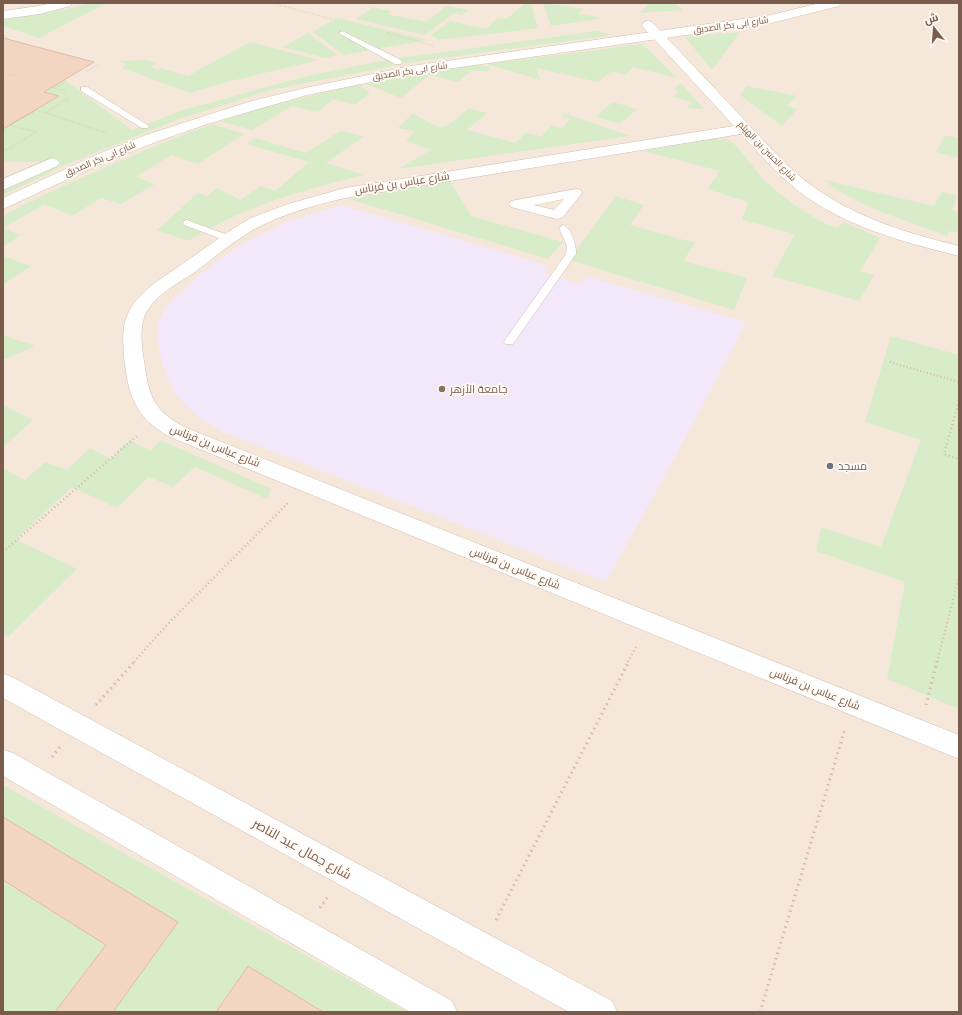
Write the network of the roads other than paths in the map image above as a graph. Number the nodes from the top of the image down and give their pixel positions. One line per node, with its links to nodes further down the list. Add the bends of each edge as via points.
1 (66, 3): 4 (main road)
2 (835, 3): 5 (main road, شارع ابى بكر الصديق, via 771,19)
3 (767, 6): 5 (main road, شارع ابى بكر الصديق)
4 (3, 15)
5 (653, 30): 7 (main road, شارع ابى بكر الصديق); 11 (main road, شارع الحسن بن الهيثم); 15 (main road, شارع ابى بكر الصديق, via 358,79 292,94 213,116 133,144 47,181)
6 (342, 34): 7 (lane)
7 (398, 62): 9 (main road, شارع ابى بكر الصديق, via 312,78)
8 (84, 89): 10 (lane)
9 (223, 101)
10 (151, 124): 12 (main road, شارع ابى بكر الصديق)
11 (745, 129): 18 (main road, شارع عباس بن فرناس, via 345,193 286,210 244,229); 19 (main road, شارع الحسن بن الهيثم, via 783,170 833,206 907,237)
12 (117, 137)
13 (64, 158): 14 (main road, شارع ابى بكر الصديق)
14 (3, 186)
15 (3, 204)
16 (187, 223): 18 (lane)
17 (563, 228): 20 (lane, via 572,246 571,254)
18 (230, 239): 22 (main road, شارع عباس بن فرناس, via 155,292 138,312 132,331 136,383 140,397 148,410 172,430)
19 (959, 251)
20 (509, 342)
21 (3, 685): 25 (main road, شارع جمال عبد الناصر)
22 (959, 747)
23 (3, 762): 24 (main road)
24 (441, 1012)
25 (602, 1012)

